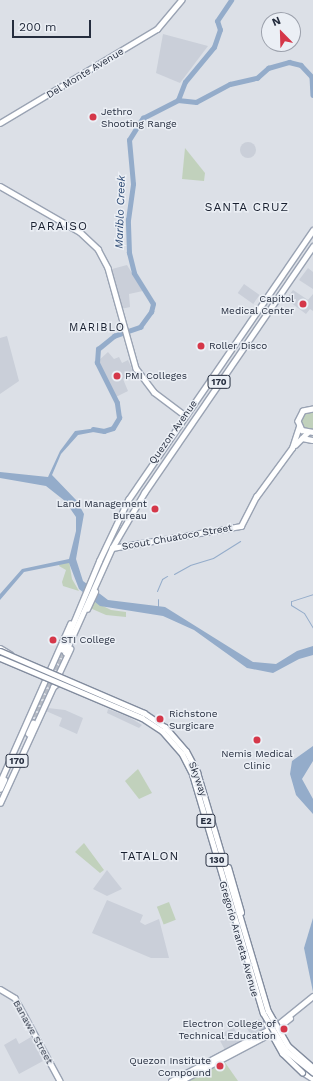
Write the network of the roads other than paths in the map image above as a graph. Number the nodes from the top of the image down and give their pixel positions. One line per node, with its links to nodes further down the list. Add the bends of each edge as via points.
1 (181, 0): 2 (main road, Del Monte Avenue, via 155,31)
2 (0, 123)
3 (0, 186): 12 (main road, via 76,229 92,242 108,268 136,368 151,389)
4 (311, 234): 5 (main road); 7 (main road, Quezon Avenue / 170)
5 (313, 239)
6 (313, 246): 8 (main road, Quezon Avenue / 170)
7 (274, 284): 8 (main road, via 275,292); 9 (main road, Quezon Avenue / 170)
8 (283, 290): 10 (main road, Quezon Avenue / 170)
9 (267, 294): 10 (main road, via 274,293); 12 (main road, Quezon Avenue / 170)
10 (276, 300): 18 (main road, Quezon Avenue / 170)
11 (313, 409): 13 (main road, via 300,414)
12 (186, 413): 19 (main road, Quezon Avenue / 170)
13 (299, 426): 14 (main road); 17 (main road)
14 (311, 432): 15 (main road)
15 (302, 438): 16 (main road); 17 (main road)
16 (312, 440)
17 (292, 448): 20 (main road, Scout Chuatoco Street, via 256,497 241,526)
18 (160, 468): 19 (main road, via 149,481 144,481); 20 (main road, Quezon Avenue / 170)
19 (143, 477): 21 (main road, Quezon Avenue / 170, via 118,519)
20 (112, 548): 21 (main road, Quezon Avenue / 170)
21 (92, 585): 22 (main road); 22 (main road)
22 (87, 598): 25 (main road); 28 (main road); 29 (main road)
23 (0, 648): 26 (main road, Gregorio Araneta Avenue / 130)
24 (0, 652): 26 (highway); 39 (highway, Skyway / E2, bridge, via 144,713 175,737 197,772)
25 (63, 652)
26 (15, 657): 28 (main road, Gregorio Araneta Avenue / 130)
27 (0, 658): 30 (main road, Gregorio Araneta Avenue / 130); 39 (highway, Skyway / E2, bridge, via 132,713 152,723 171,740 192,774)
28 (49, 671): 29 (main road, Gregorio Araneta Avenue / 130); 30 (main road)
29 (58, 675): 30 (main road); 32 (main road, Gregorio Araneta Avenue / 130)
30 (46, 678): 31 (main road, Gregorio Araneta Avenue / 130); 35 (main road)
31 (58, 683): 33 (main road, Gregorio Araneta Avenue / 130); 38 (main road, via 53,687)
32 (88, 687): 34 (highway); 42 (main road, Gregorio Araneta Avenue / 130, via 155,718 171,731 190,755 200,779 262,990)
33 (98, 700): 34 (highway); 43 (main road, Gregorio Araneta Avenue / 130, via 147,724 167,738 181,755 191,775 255,993)
34 (126, 707): 39 (highway, bridge, via 152,722 183,753 193,774 209,829 213,857); 39 (highway, bridge, via 154,720 186,752 196,772 240,906)
35 (0, 781)
36 (0, 789): 37 (main road, 170, via 32,723)
37 (0, 798)
38 (0, 803)
39 (242, 935): 43 (highway, Skyway / E2, bridge); 44 (highway, Skyway / E2, bridge, via 268,1011 288,1046)
40 (0, 989): 46 (main road, Banawe Street, via 15,998)
41 (313, 996): 42 (main road)
42 (278, 1027): 43 (main road); 44 (main road, Gregorio Araneta Avenue / 130, via 289,1045)
43 (270, 1029): 45 (highway, Skyway / E2, bridge, via 290,1055); 45 (main road, Gregorio Araneta Avenue / 130, via 288,1056); 47 (main road); 48 (main road)
44 (313, 1067)
45 (313, 1076)
46 (60, 1081)
47 (171, 1081)
48 (180, 1081)

